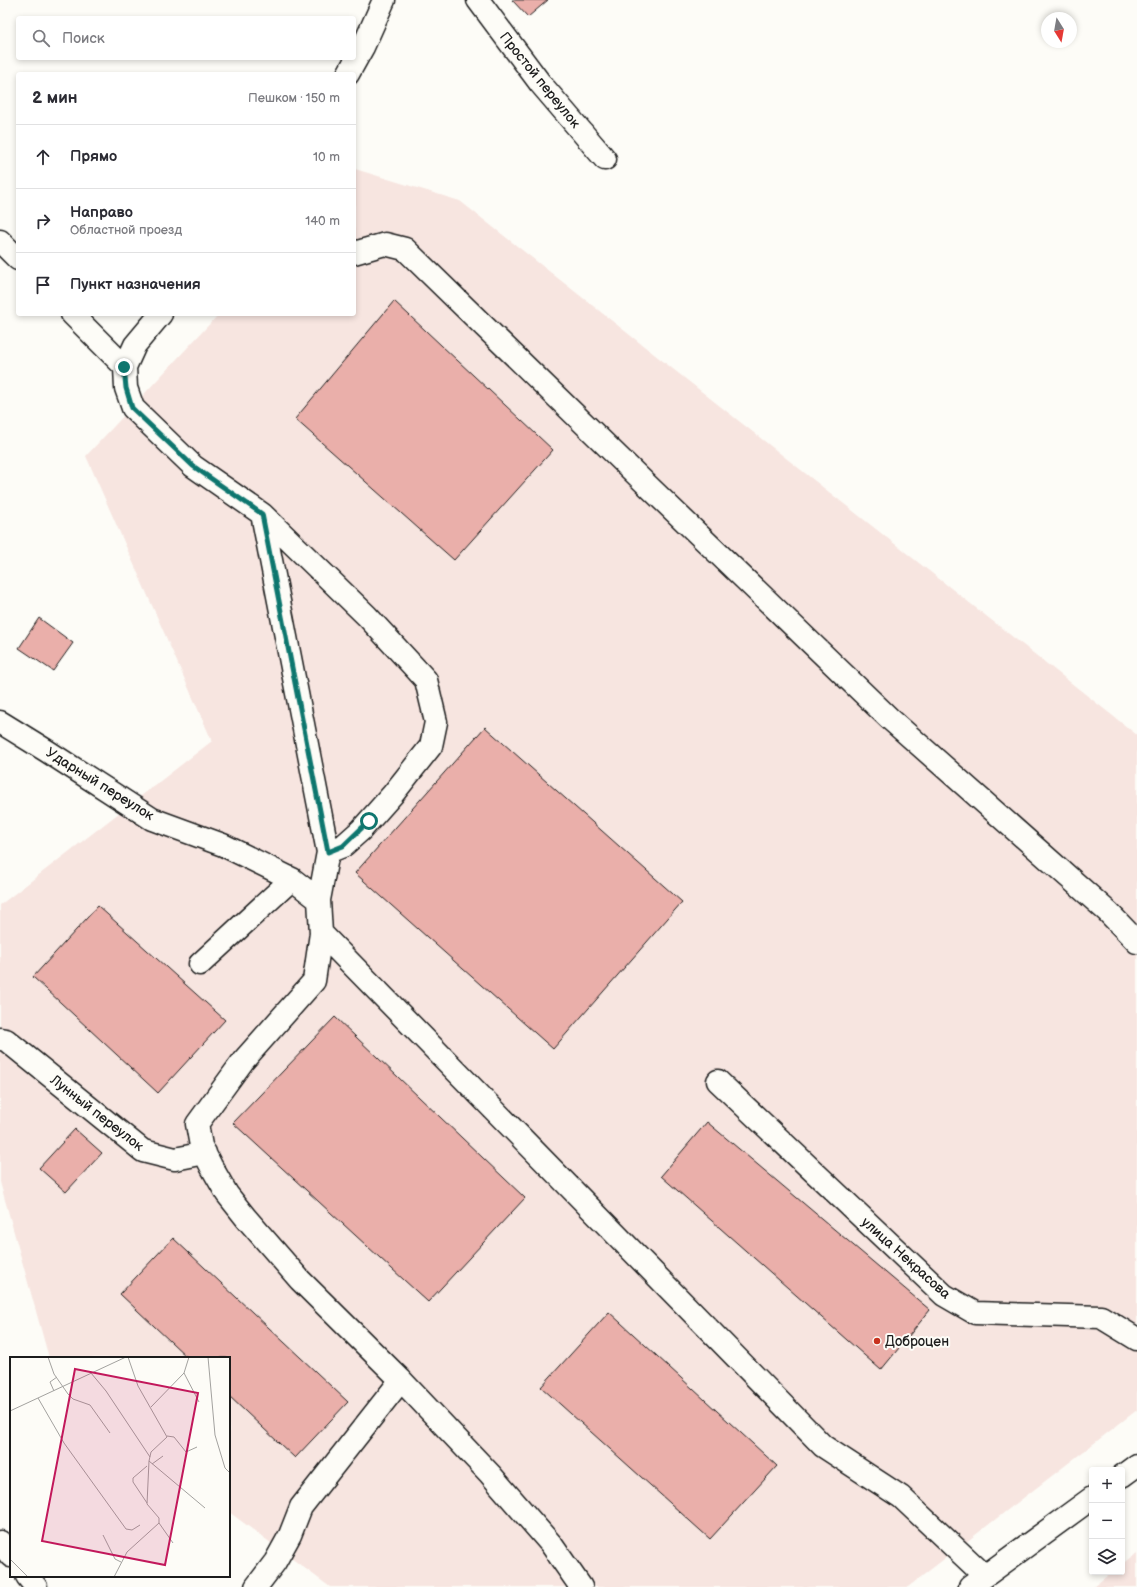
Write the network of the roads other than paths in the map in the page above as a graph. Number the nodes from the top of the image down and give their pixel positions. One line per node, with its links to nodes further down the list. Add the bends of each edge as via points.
1 (384, 0): 4 (street)
2 (478, 0): 6 (street, Простой переулок, via 540,83)
3 (356, 60): 5 (street)
4 (356, 60)
5 (349, 72)
6 (605, 159)
7 (0, 241): 9 (street)
8 (356, 252): 19 (street, via 385,244 405,249 889,718 1108,912)
9 (16, 257)
10 (74, 316): 12 (street)
11 (159, 316): 12 (street, via 135,345)
12 (124, 367): 13 (street, via 126,388 132,408 193,466)
13 (262, 514): 15 (street); 15 (street, via 367,616 426,680 436,722 431,746 394,794 343,846)
14 (0, 722): 16 (street, Ударный переулок, via 152,819 223,845)
15 (328, 852): 17 (street)
16 (292, 879): 17 (street, Ударный переулок); 20 (street)
17 (319, 900): 18 (street)
18 (321, 933): 23 (street, via 314,980 243,1061 197,1124); 32 (street, via 823,1446 901,1498)
19 (1137, 942)
20 (200, 964)
21 (0, 1039): 23 (street, Лунный переулок, via 6,1040 143,1151 175,1159)
22 (718, 1081): 24 (street, улица Некрасова, via 944,1296 976,1313 1101,1317)
23 (205, 1153): 25 (street, via 227,1194 256,1230 300,1280)
24 (1137, 1339)
25 (401, 1380): 34 (street, via 301,1507 290,1535); 35 (street, via 490,1474 551,1544)
26 (1137, 1465): 27 (street)
27 (1125, 1474)
28 (1089, 1500): 32 (street)
29 (0, 1542): 30 (street)
30 (10, 1555)
31 (28, 1577): 33 (street)
32 (978, 1582)
33 (36, 1587)
34 (256, 1587)
35 (581, 1587)

